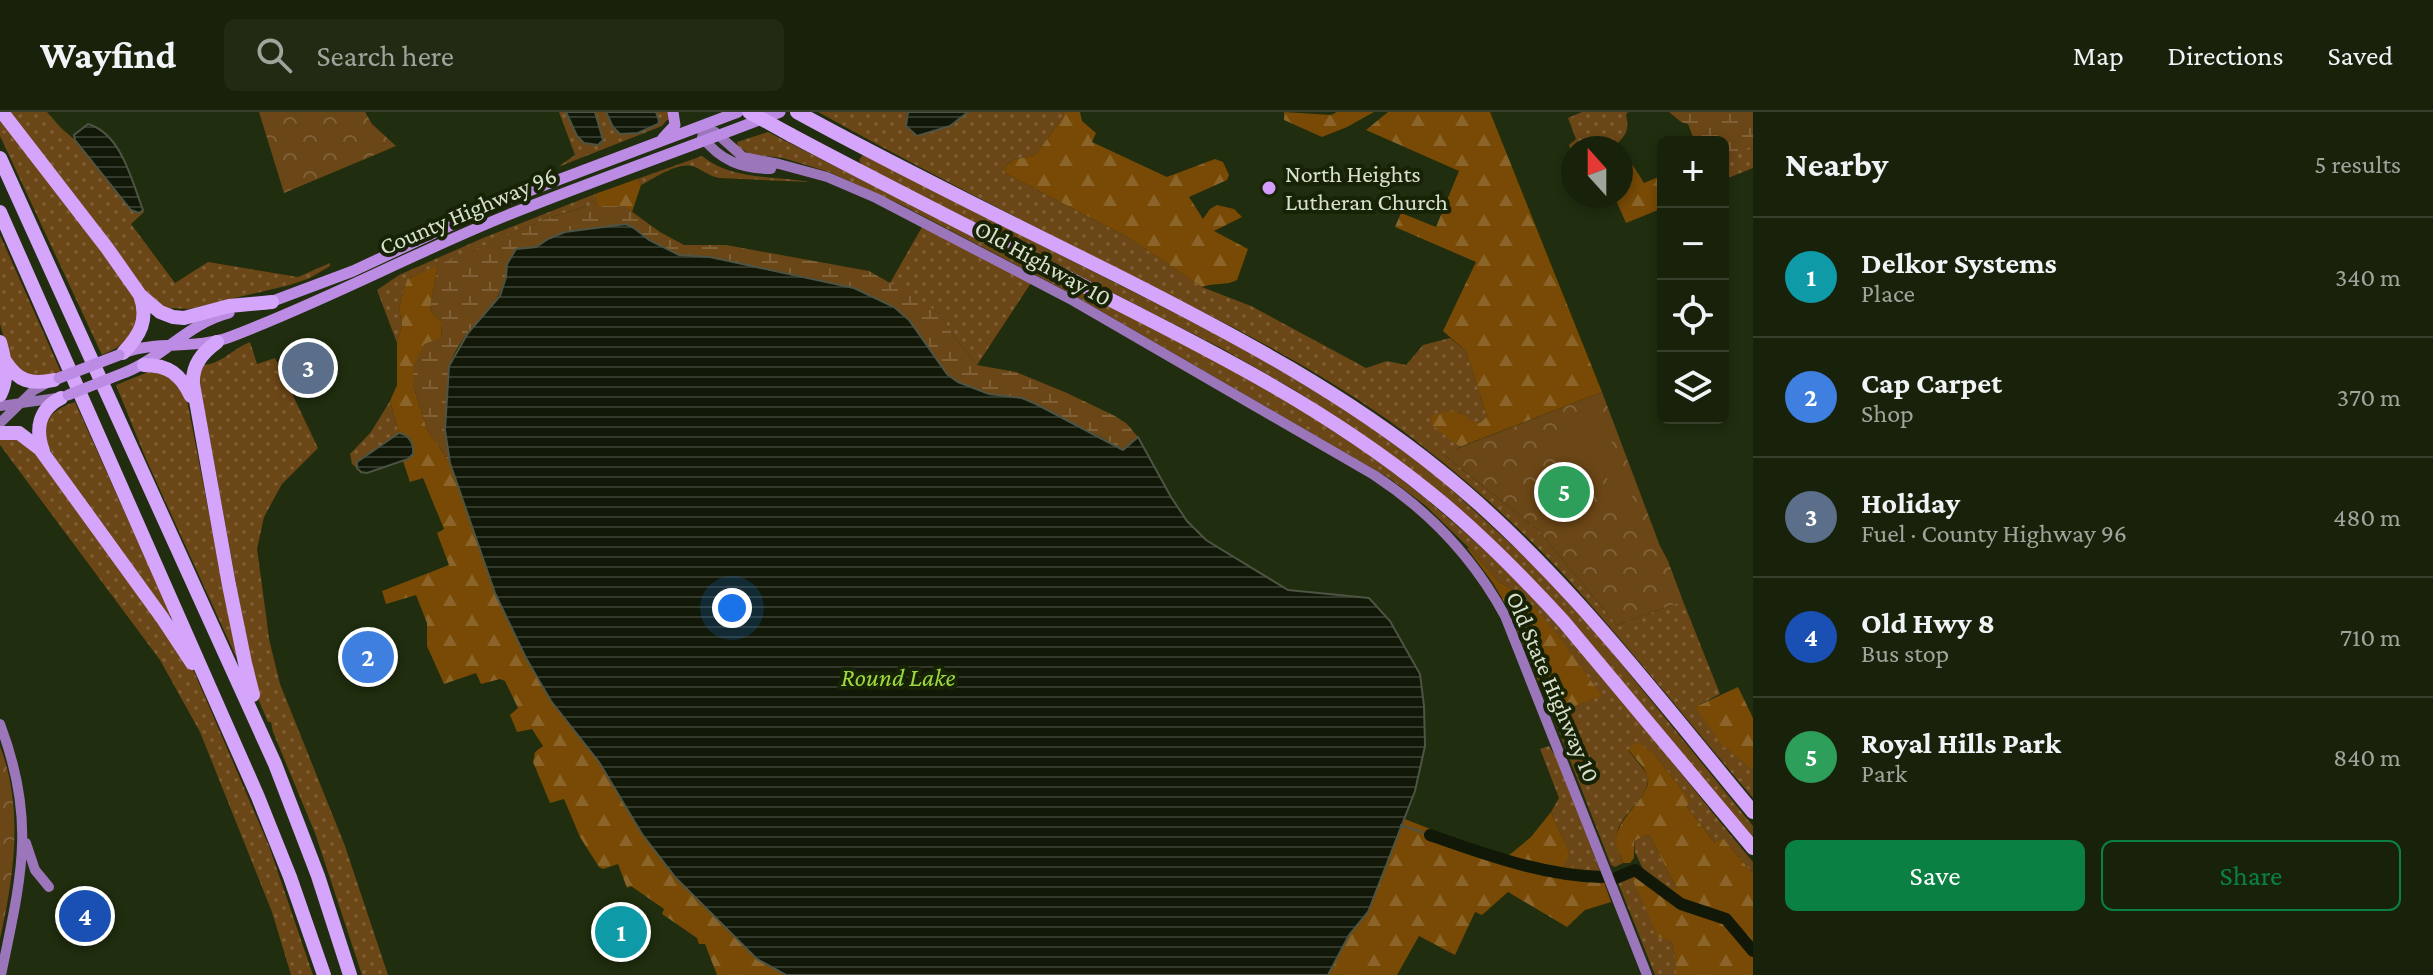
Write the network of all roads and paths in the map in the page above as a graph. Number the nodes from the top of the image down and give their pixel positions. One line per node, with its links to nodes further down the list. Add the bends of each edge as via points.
1 (2, 112): 14 (highway)
2 (673, 112): 10 (main road, via 673,128)
3 (738, 112): 7 (main road, County Highway 96)
4 (749, 112): 37 (highway, bridge, via 1237,364 1393,464 1532,587)
5 (780, 112): 8 (main road, County Highway 96)
6 (797, 112): 35 (highway, via 1203,319 1405,443 1502,524 1567,590)
7 (696, 128): 8 (street, Old Highway 10); 9 (street, Old Highway 10); 10 (main road, County Highway 96)
8 (719, 135): 9 (main road, County Highway 96); 12 (street, Old Highway 10, via 743,157)
9 (705, 141): 12 (street, Old Highway 10, via 738,165); 17 (main road, County Highway 96, via 506,215)
10 (652, 144): 15 (main road, County Highway 96, via 505,200 353,271)
11 (0, 158): 34 (highway)
12 (789, 167): 28 (street, Old Highway 10, via 853,186 944,232)
13 (0, 212): 32 (highway)
14 (140, 295): 15 (highway, via 160,312 179,318); 19 (highway, via 141,330)
15 (272, 302): 18 (main road, County Highway 96, via 208,320)
16 (0, 342): 20 (highway)
17 (217, 342): 18 (main road, County Highway 96); 27 (highway, via 195,366)
18 (172, 345): 19 (main road, County Highway 96); 21 (main road, County Highway 96)
19 (121, 354): 22 (main road, County Highway 96, bridge)
20 (5, 361): 22 (highway, via 28,382); 23 (highway)
21 (144, 365): 24 (main road, County Highway 96, bridge); 27 (highway, via 166,367 179,375)
22 (54, 380): 25 (street, County Highway 96)
23 (0, 395)
24 (61, 398): 25 (street, County Highway 96); 31 (highway, via 39,424)
25 (22, 402): 26 (street, County Highway 96); 29 (street, County Highway 96)
26 (0, 406)
27 (197, 412): 34 (highway, via 245,663)
28 (1270, 415): 42 (street, Old State Highway 10, via 1414,503 1478,573 1519,649)
29 (0, 423)
30 (0, 433): 31 (highway, via 25,436)
31 (46, 456): 32 (highway, via 173,633)
32 (221, 712): 40 (highway, via 285,863)
33 (0, 724): 36 (street, via 17,778)
34 (275, 764): 41 (highway)
35 (1753, 812)
36 (23, 834): 38 (street, via 33,867); 39 (street, via 20,881)
37 (1753, 848)
38 (49, 887)
39 (1, 975)
40 (324, 975)
41 (350, 975)
42 (1647, 975)

